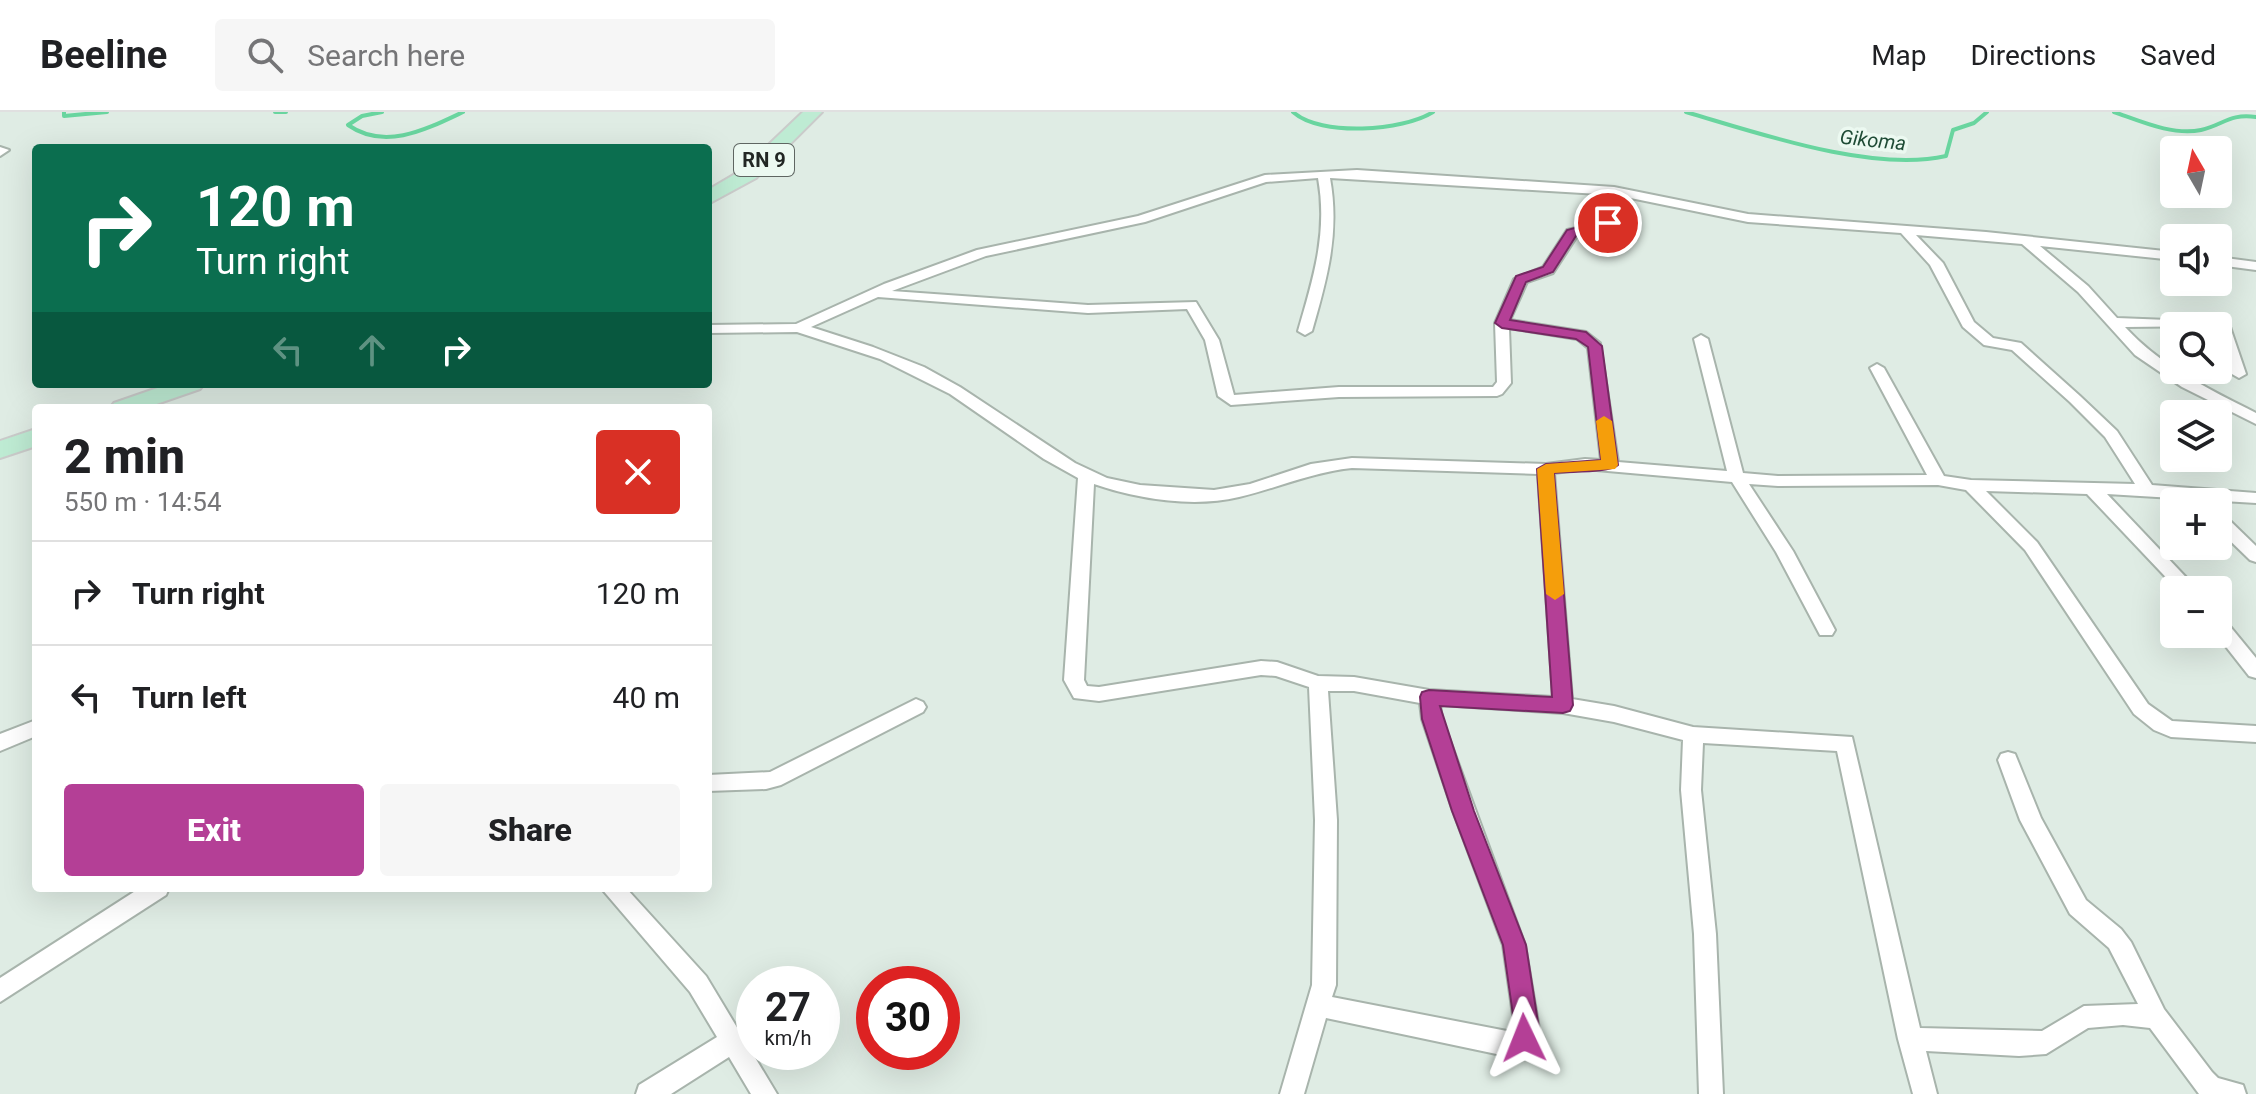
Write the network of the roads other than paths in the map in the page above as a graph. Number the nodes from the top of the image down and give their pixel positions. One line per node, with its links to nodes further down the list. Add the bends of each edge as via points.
1 (813, 112): 4 (main road, RN 9, via 749,174)
2 (1323, 174): 3 (street); 10 (street, via 1276,176 1141,219 982,253); 15 (street, via 1330,202 1330,247)
3 (1605, 191): 5 (street, via 1748,218); 12 (street, via 1608,223 1572,233 1548,270 1521,279)
4 (712, 196)
5 (1904, 229): 6 (street); 31 (street, via 1936,263 1968,324 1989,342 2016,346 2075,399 2111,434)
6 (2026, 240): 7 (street); 11 (street, via 2083,289)
7 (2160, 254)
8 (2232, 263): 9 (street)
9 (2256, 266)
10 (875, 293): 12 (street, via 1088,309 1191,305 1212,340 1231,400 1339,392 1497,391 1504,383); 13 (street)
11 (2110, 322): 18 (street, via 2220,326); 21 (street, via 2159,367)
12 (1502, 323): 24 (street, via 1592,341)
13 (798, 328): 14 (street); 26 (street, via 892,357)
14 (712, 329)
15 (1305, 331)
16 (1701, 339): 27 (street)
17 (1877, 368): 28 (street)
18 (2239, 374)
19 (178, 388): 20 (main road)
20 (134, 404)
21 (2256, 419)
22 (32, 438): 23 (main road)
23 (0, 450)
24 (1610, 465): 25 (street); 27 (street)
25 (1546, 469): 26 (street, via 1332,464 1223,496 1115,485); 43 (street)
26 (1086, 475): 41 (street, via 1074,680 1081,693 1261,668)
27 (1736, 476): 28 (street, via 1778,481); 38 (street)
28 (1938, 480): 29 (street)
29 (1971, 485): 30 (street); 46 (street, via 2031,546 2152,719 2171,729)
30 (2092, 489): 31 (street); 37 (street)
31 (2147, 490): 32 (street)
32 (2160, 492)
33 (2232, 498): 34 (street)
34 (2256, 498)
35 (2232, 533): 36 (street)
36 (2256, 556)
37 (2176, 576)
38 (1826, 630)
39 (2232, 641): 40 (street)
40 (2256, 671)
41 (1318, 683): 42 (street); 54 (street, via 1326,820 1324,985)
42 (1429, 697): 43 (street); 54 (street, via 1463,811 1514,945 1524,1038 1506,1044)
43 (1563, 705): 47 (street)
44 (916, 707): 50 (street, via 774,779)
45 (32, 730): 48 (street)
46 (2256, 734)
47 (1693, 735): 56 (street, via 1845,743); 61 (street, via 1691,790 1705,934)
48 (0, 743)
49 (2008, 760): 55 (street, via 2031,820 2078,907 2121,947)
50 (712, 782)
51 (152, 892): 53 (street)
52 (616, 892): 57 (street, via 698,984)
53 (0, 991)
54 (1318, 1005): 60 (street)
55 (2156, 1017): 56 (street, via 2084,1017 2046,1042); 63 (street, via 2203,1081)
56 (1910, 1039): 62 (street)
57 (733, 1041): 58 (street); 59 (street)
58 (648, 1094)
59 (765, 1094)
60 (1292, 1094)
61 (1711, 1094)
62 (1925, 1094)
63 (2234, 1094)

